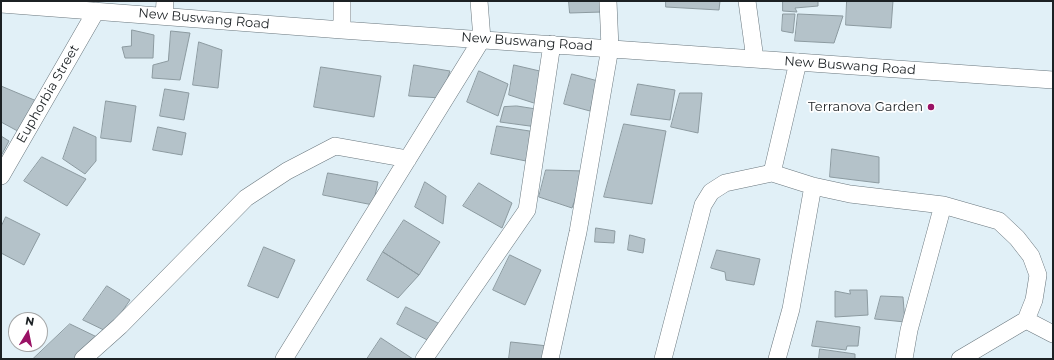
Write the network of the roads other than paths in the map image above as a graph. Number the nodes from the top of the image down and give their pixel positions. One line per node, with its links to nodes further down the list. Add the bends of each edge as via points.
1 (342, 1): 8 (street)
2 (479, 1): 9 (street)
3 (608, 1): 11 (street)
4 (747, 1): 12 (street)
5 (1, 4): 7 (street, New Buswang Road)
6 (165, 9): 7 (street, New Buswang Road); 8 (street, New Buswang Road)
7 (96, 11): 17 (street, Euphorbia Street)
8 (342, 30): 9 (street, New Buswang Road)
9 (482, 39): 10 (street, New Buswang Road); 15 (street)
10 (552, 44): 11 (street, New Buswang Road); 24 (street, via 527,210)
11 (610, 48): 12 (street, New Buswang Road); 25 (street, via 578,232)
12 (755, 59): 13 (street, New Buswang Road)
13 (798, 62): 14 (street, New Buswang Road); 16 (street)
14 (1053, 80)
15 (408, 159): 22 (street, via 335,146 288,171 246,198 120,326); 23 (street)
16 (772, 173): 18 (street); 26 (street, via 725,183 711,192 703,205)
17 (1, 176)
18 (813, 186): 19 (street, via 850,194); 27 (street, via 791,309)
19 (943, 205): 20 (street, via 999,221 1031,256 1038,275 1034,300); 28 (street, via 909,330)
20 (1026, 320): 21 (street); 29 (street)
21 (1053, 334)
22 (82, 359)
23 (284, 359)
24 (424, 359)
25 (550, 359)
26 (664, 359)
27 (778, 359)
28 (904, 359)
29 (960, 359)

